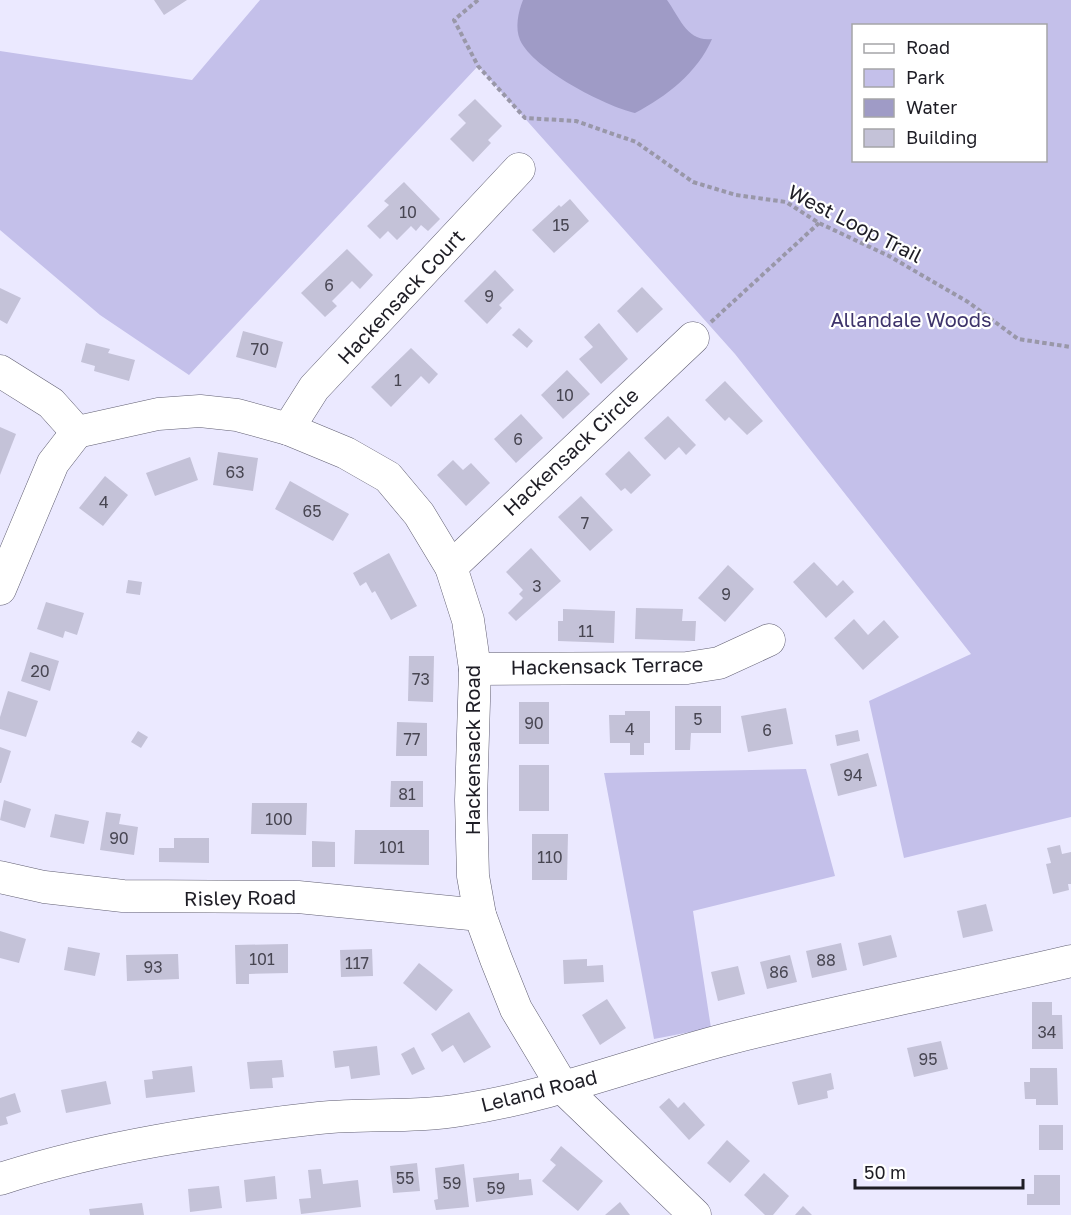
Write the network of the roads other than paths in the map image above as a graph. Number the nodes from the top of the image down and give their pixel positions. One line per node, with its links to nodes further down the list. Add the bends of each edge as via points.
1 (519, 170): 4 (street, Hackensack Court, via 315,388)
2 (693, 338): 6 (street, Hackensack Circle)
3 (0, 371): 5 (street, via 51,403)
4 (288, 429): 5 (street, Hackensack Road, via 237,415 200,411 158,414); 6 (street, Hackensack Road, via 346,453 388,477 419,514)
5 (77, 432): 7 (street, via 53,463)
6 (451, 567): 9 (street, Hackensack Road, via 468,620)
7 (0, 589)
8 (769, 640): 9 (street, Hackensack Terrace, via 719,663 687,668)
9 (476, 669): 11 (street, Hackensack Road, via 471,800 473,876)
10 (0, 877): 11 (street, Risley Road, via 44,887 123,896 298,897)
11 (480, 915): 13 (street, Hackensack Road, via 516,1008)
12 (1071, 961): 13 (street, Leland Road, via 728,1039)
13 (564, 1089): 14 (street, Leland Road, via 460,1110 321,1118 121,1146); 15 (street, Hackensack Road)
14 (0, 1179)
15 (695, 1215)

